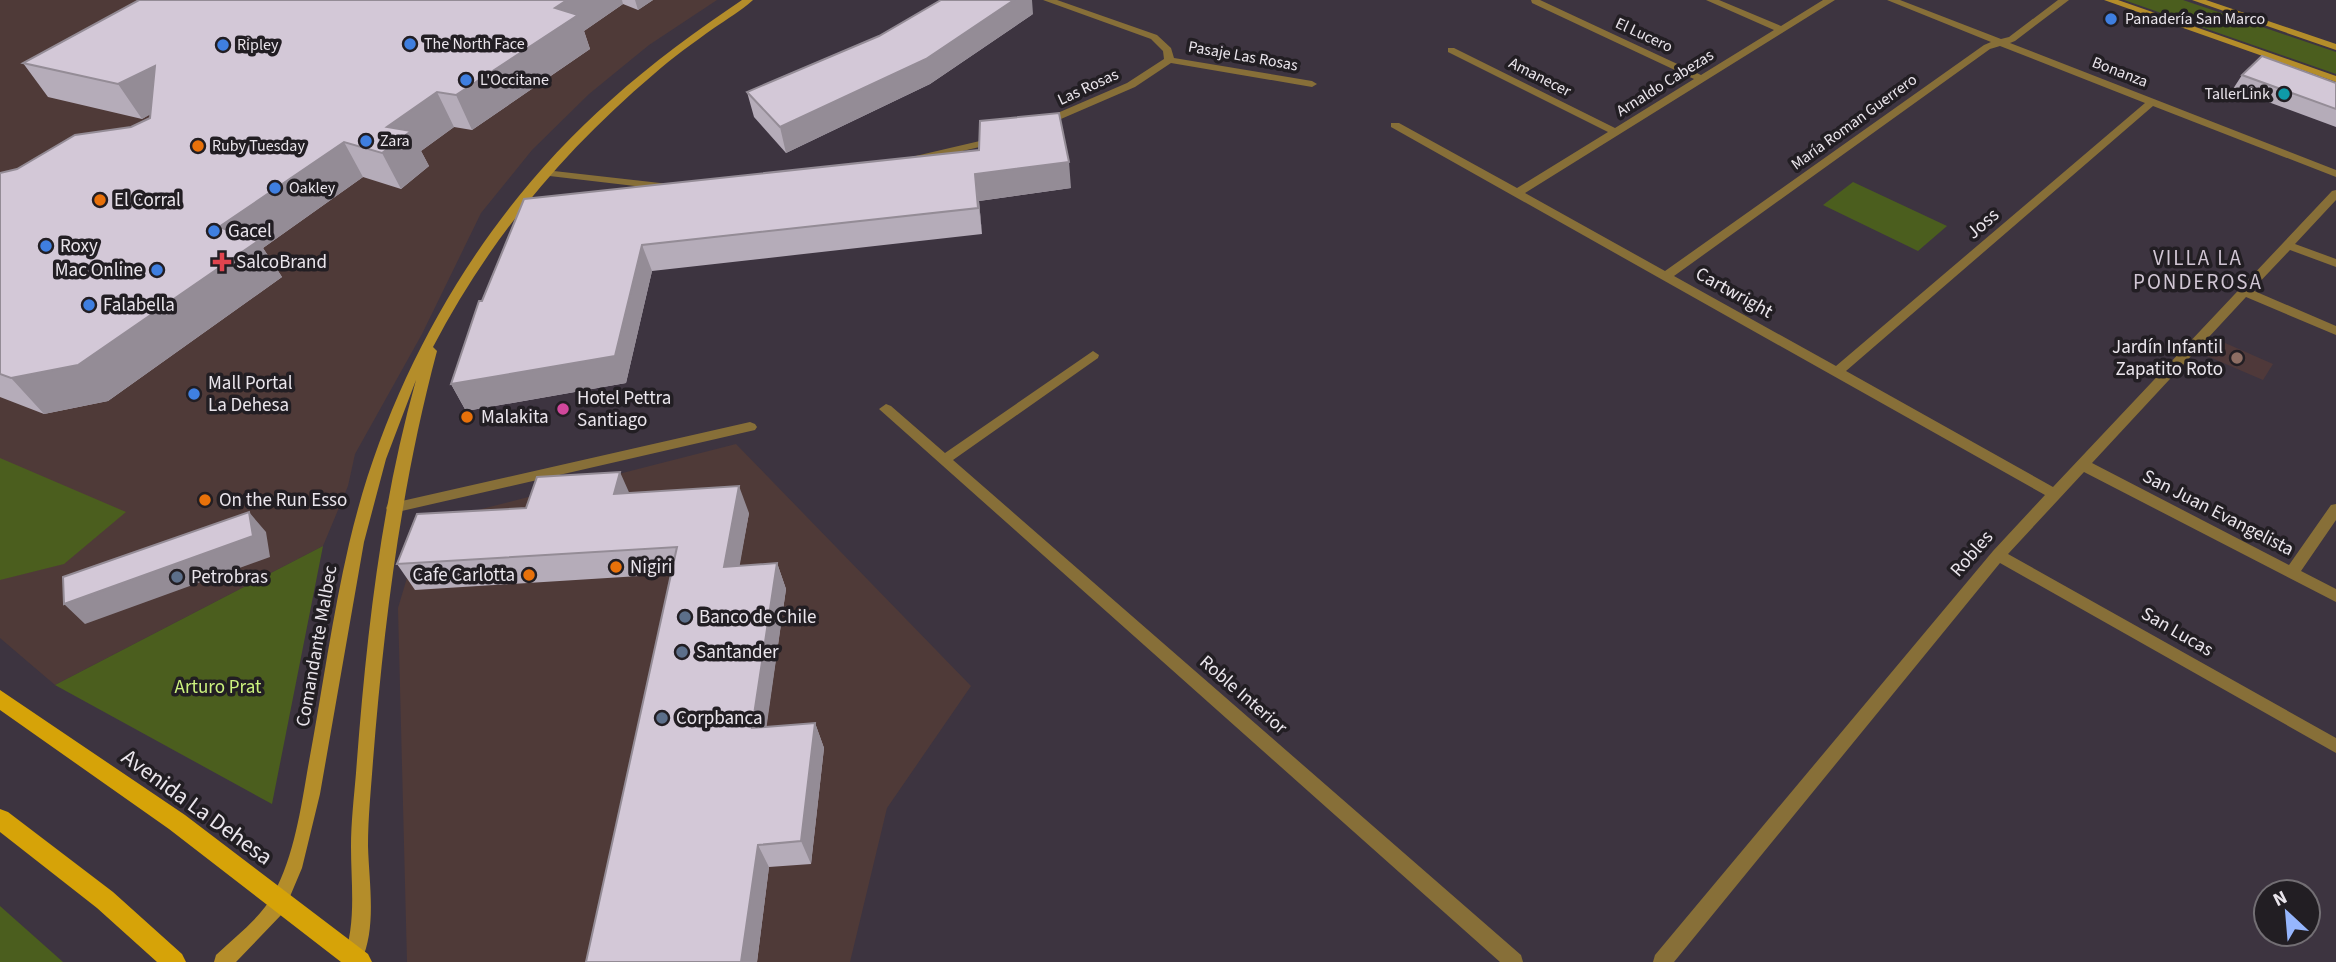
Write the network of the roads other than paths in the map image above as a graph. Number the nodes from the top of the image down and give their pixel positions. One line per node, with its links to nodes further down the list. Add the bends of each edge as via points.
1 (748, 0): 24 (street, Comandante Malbec, via 629,87)
2 (1048, 0): 14 (street, via 1154,37 1168,50)
3 (1711, 0): 10 (street)
4 (1830, 0): 10 (street, Arnaldo Cabezas)
5 (1892, 0): 11 (street, Bonanza)
6 (2064, 0): 11 (street, María Roman Guerrero, via 2012,39)
7 (2109, 0): 16 (street)
8 (2197, 0): 12 (street)
9 (1535, 1): 15 (street, El Lucero)
10 (1781, 30): 15 (street, Arnaldo Cabezas)
11 (2000, 42): 18 (street, Bonanza); 31 (street, María Roman Guerrero)
12 (2336, 47)
13 (1451, 50): 21 (street, Amanecer)
14 (1169, 60): 17 (street, Pasaje Las Rosas); 20 (street, Las Rosas, via 1131,85)
15 (1702, 79): 21 (street, Arnaldo Cabezas)
16 (2336, 79)
17 (1312, 84)
18 (2152, 102): 25 (street, Bonanza); 36 (street, Joss)
19 (1395, 125): 27 (street, Cartwright)
20 (1035, 126)
21 (1615, 132): 27 (street, Arnaldo Cabezas)
22 (1012, 134): 23 (street)
23 (899, 162)
24 (545, 173): 26 (street); 33 (street, Comandante Malbec, via 490,244)
25 (2336, 174)
26 (685, 187)
27 (1517, 193): 31 (street, Cartwright)
28 (2334, 199): 29 (street, Robles)
29 (2288, 245): 30 (street); 32 (street, Robles)
30 (2336, 263)
31 (1666, 276): 36 (street, Cartwright)
32 (2244, 291): 34 (street); 40 (street, Robles)
33 (439, 326): 42 (street, Comandante Malbec, via 412,418); 50 (street, Comandante Malbec, via 403,393 369,487 308,817)
34 (2336, 331)
35 (1093, 355): 39 (street)
36 (1837, 372): 41 (street, Cartwright)
37 (886, 409): 39 (street, Roble Interior)
38 (750, 427): 42 (street)
39 (944, 460): 54 (street, Roble Interior)
40 (2083, 465): 41 (street, Robles); 45 (street, San Juan Evangelista)
41 (2054, 494): 44 (street, Robles)
42 (393, 508): 51 (street, Comandante Malbec, via 373,657)
43 (2336, 509): 45 (street)
44 (1998, 555): 48 (street, San Lucas); 55 (street, Robles)
45 (2292, 573): 46 (street, San Juan Evangelista)
46 (2336, 596)
47 (0, 699): 50 (main road, Avenida La Dehesa)
48 (2336, 746)
49 (0, 819): 52 (main road, via 105,900)
50 (281, 901): 51 (main road, Avenida La Dehesa); 53 (street, Comandante Malbec)
51 (355, 960)
52 (174, 962)
53 (223, 962)
54 (1514, 962)
55 (1662, 962)

